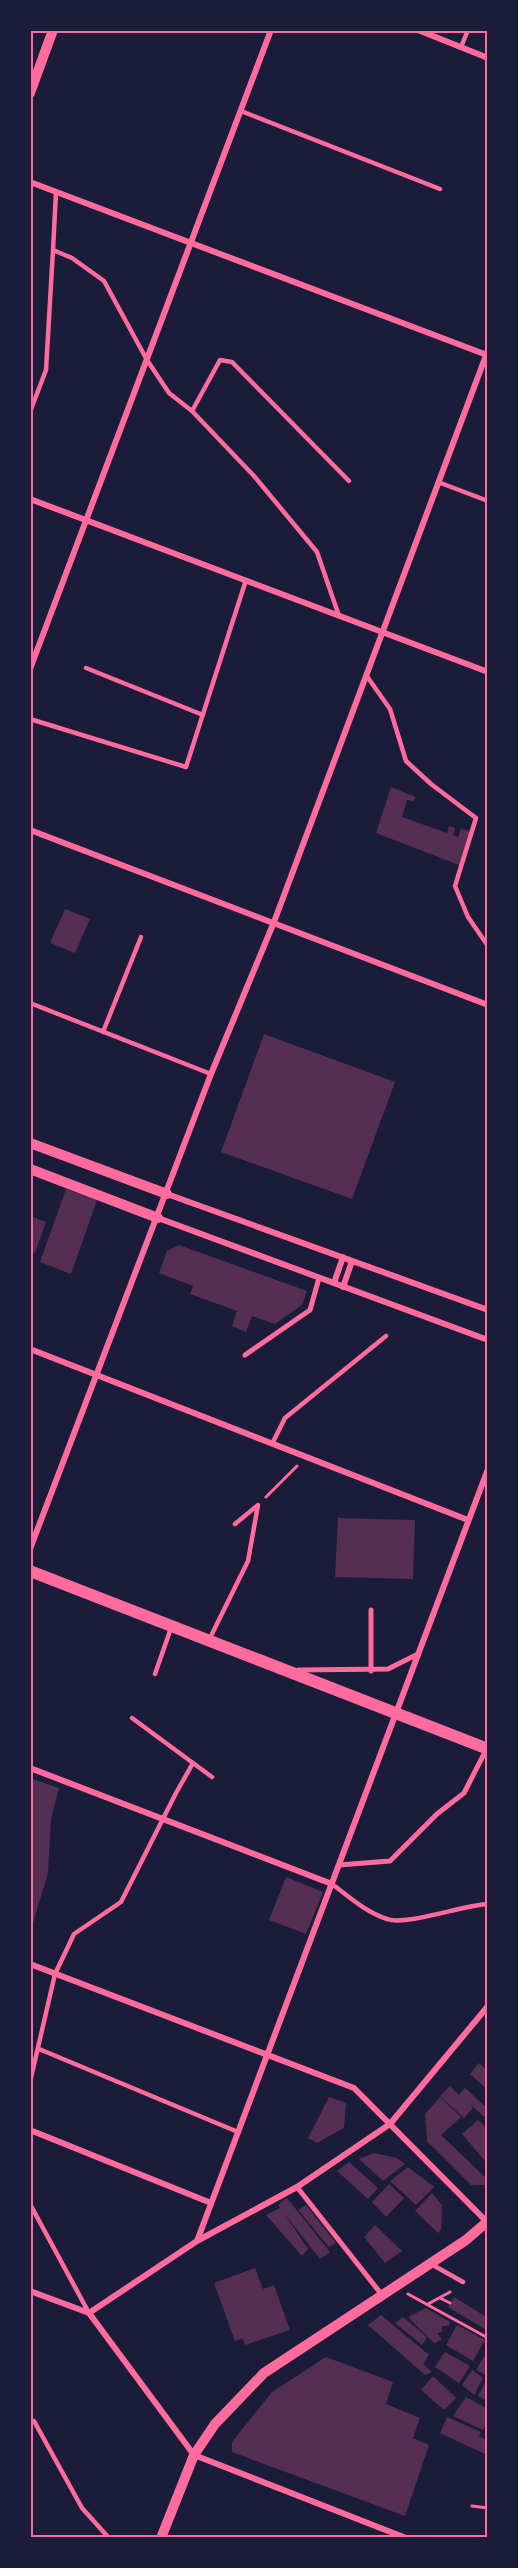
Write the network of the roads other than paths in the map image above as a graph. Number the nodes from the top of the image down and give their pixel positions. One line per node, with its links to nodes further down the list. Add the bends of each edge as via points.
1 (53, 30): 7 (street)
2 (272, 30): 8 (street)
3 (418, 30): 5 (street)
4 (468, 30): 5 (lane)
5 (461, 47): 6 (street)
6 (488, 58)
7 (30, 93)
8 (241, 111): 10 (lane); 12 (street)
9 (30, 182): 11 (street)
10 (440, 189)
11 (56, 192): 12 (street); 13 (lane)
12 (191, 243): 14 (street); 15 (street)
13 (53, 250): 15 (lane, via 72,258 104,281); 17 (lane, via 46,370)
14 (487, 353): 19 (street)
15 (147, 360): 16 (lane, via 169,393); 22 (street)
16 (192, 411): 18 (lane, via 220,360 232,362); 24 (lane, via 284,510 317,552)
17 (30, 412)
18 (349, 481)
19 (438, 482): 21 (lane); 25 (street)
20 (30, 499): 22 (street)
21 (488, 501)
22 (86, 520): 23 (street); 27 (street)
23 (246, 580): 24 (street); 30 (lane)
24 (339, 616): 25 (street)
25 (382, 632): 28 (street); 29 (street)
26 (86, 668): 30 (lane)
27 (30, 669)
28 (487, 670)
29 (366, 675): 33 (street); 35 (lane, via 390,709 406,761 476,818 455,886 468,917)
30 (202, 715): 31 (lane, via 186,766)
31 (30, 719)
32 (30, 830): 33 (street)
33 (274, 922): 37 (street); 39 (street)
34 (141, 937): 38 (lane)
35 (488, 946)
36 (30, 1003): 38 (lane)
37 (488, 1005)
38 (103, 1032): 39 (lane)
39 (211, 1074): 42 (street)
40 (30, 1143): 42 (street)
41 (30, 1170): 43 (street)
42 (167, 1194): 43 (street); 44 (street)
43 (158, 1218): 46 (street); 54 (street)
44 (343, 1257): 45 (street); 47 (street)
45 (352, 1260): 48 (street); 49 (street)
46 (319, 1278): 47 (street); 53 (street, via 310,1310)
47 (334, 1283): 48 (street)
48 (343, 1287): 51 (street)
49 (488, 1310)
50 (386, 1336): 55 (lane, via 285,1418)
51 (488, 1340)
52 (30, 1349): 54 (street)
53 (244, 1355)
54 (97, 1376): 55 (street); 59 (street)
55 (272, 1444): 57 (street)
56 (488, 1469): 57 (street)
57 (468, 1520): 64 (street)
58 (235, 1524): 63 (lane, via 258,1505 248,1561)
59 (30, 1549)
60 (30, 1571): 62 (main road)
61 (371, 1610): 66 (street)
62 (172, 1626): 63 (main road); 67 (lane)
63 (209, 1640): 65 (main road)
64 (418, 1654): 66 (street, via 388,1669); 68 (street)
65 (286, 1670): 66 (street); 68 (main road)
66 (370, 1671)
67 (155, 1674)
68 (396, 1713): 70 (main road); 75 (street)
69 (132, 1718): 71 (lane)
70 (487, 1748): 75 (street, via 464,1794 437,1814 390,1861)
71 (193, 1763): 73 (lane); 74 (lane)
72 (30, 1768): 74 (street)
73 (212, 1777)
74 (163, 1819): 76 (street); 79 (lane, via 121,1902 74,1934)
75 (339, 1865): 76 (street)
76 (332, 1884): 77 (lane, via 362,1907 389,1920); 82 (street)
77 (488, 1904)
78 (30, 1964): 79 (street)
79 (55, 1974): 81 (lane); 82 (street)
80 (488, 2006): 84 (street)
81 (39, 2049): 83 (lane); 86 (lane)
82 (267, 2055): 84 (street, via 354,2088); 86 (street)
83 (30, 2082)
84 (390, 2124): 87 (street); 90 (street)
85 (30, 2130): 89 (street)
86 (238, 2132): 89 (street)
87 (297, 2187): 91 (street); 95 (street)
88 (30, 2204): 96 (lane)
89 (211, 2204): 91 (street)
90 (488, 2222): 92 (street)
91 (197, 2241): 96 (street)
92 (430, 2264): 93 (lane); 95 (street)
93 (463, 2282)
94 (30, 2291): 96 (street)
95 (382, 2295): 98 (street, via 264,2373 215,2424)
96 (89, 2313): 98 (street)
97 (34, 2421): 99 (lane, via 82,2508)
98 (194, 2455): 100 (street); 101 (street)
99 (109, 2538)
100 (161, 2538)
101 (406, 2538)

